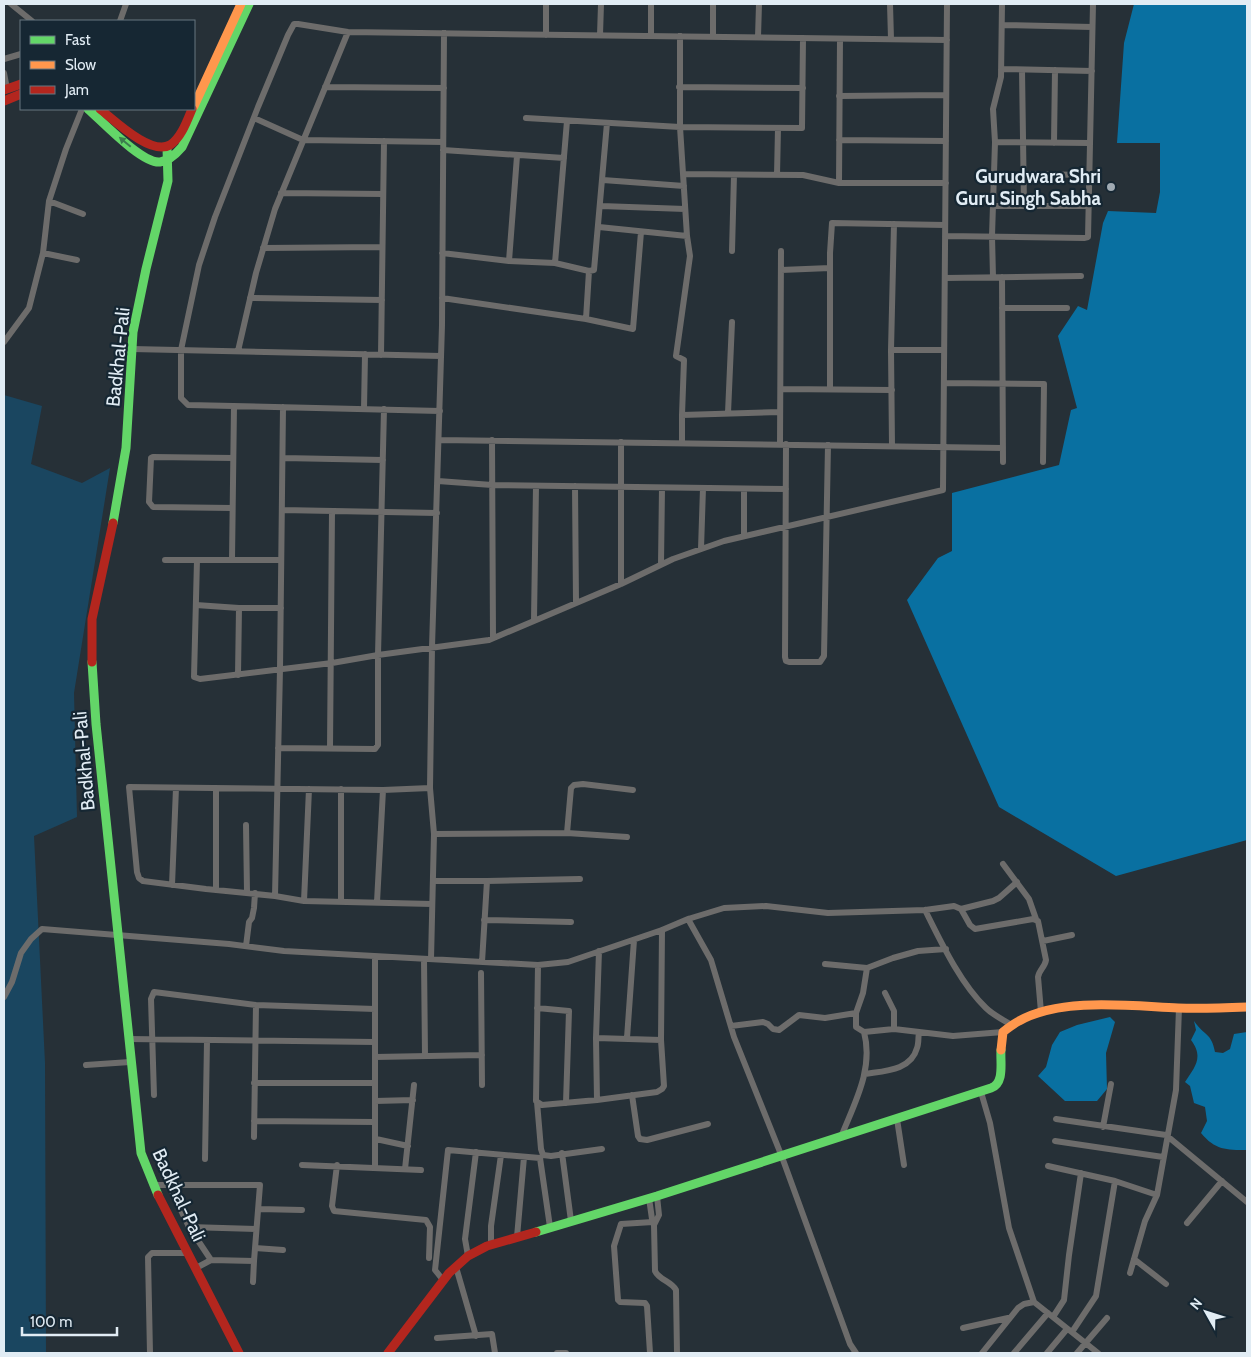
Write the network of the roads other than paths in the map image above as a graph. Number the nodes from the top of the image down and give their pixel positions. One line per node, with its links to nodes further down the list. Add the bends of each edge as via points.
1 (11, 4): 14 (street)
2 (126, 4): 15 (street)
3 (241, 4): 47 (street)
4 (249, 4): 71 (street, via 182,147)
5 (546, 4): 20 (street)
6 (601, 4): 21 (street)
7 (651, 4): 22 (street)
8 (713, 4): 24 (street)
9 (759, 4): 25 (street)
10 (890, 4): 28 (street)
11 (947, 4): 29 (street)
12 (1002, 4): 16 (street)
13 (1093, 4): 17 (street)
14 (31, 20)
15 (120, 20)
16 (1002, 25): 17 (street); 32 (street)
17 (1092, 27): 35 (street)
18 (348, 32): 19 (street); 38 (street); 52 (street, via 294,24)
19 (444, 33): 20 (street); 40 (street)
20 (546, 35): 21 (street)
21 (600, 35): 22 (street)
22 (651, 36): 23 (street)
23 (680, 36): 24 (street); 39 (street)
24 (713, 37): 25 (street)
25 (758, 38): 26 (street)
26 (803, 38): 27 (street); 41 (street)
27 (840, 39): 28 (street); 45 (street)
28 (891, 39): 29 (street)
29 (947, 40): 44 (street)
30 (20, 54): 31 (street)
31 (4, 59)
32 (1001, 70): 33 (street); 63 (street, via 993,109)
33 (1022, 70): 34 (street); 64 (street)
34 (1055, 70): 35 (street); 65 (street)
35 (1092, 70): 66 (street)
36 (4, 73): 42 (street)
37 (20, 84): 42 (street)
38 (325, 87): 40 (street); 58 (street)
39 (679, 87): 41 (street); 56 (street)
40 (444, 88): 62 (street)
41 (802, 88): 57 (street, via 802,128)
42 (5, 90)
43 (20, 94): 46 (street)
44 (946, 95): 45 (street); 61 (street)
45 (840, 96): 59 (street)
46 (4, 101)
47 (195, 103)
48 (82, 110): 83 (street)
49 (89, 110): 71 (street, one-way to 49, via 149,160)
50 (101, 110): 67 (street, via 152,147)
51 (192, 110): 67 (street, via 180,133)
52 (254, 118): 58 (street); 122 (street, via 199,265)
53 (526, 118): 54 (street)
54 (567, 120): 55 (street); 70 (street)
55 (607, 123): 56 (street); 77 (street)
56 (680, 127): 57 (street); 72 (street)
57 (778, 128): 75 (street)
58 (303, 140): 60 (street); 81 (street)
59 (839, 140): 61 (street); 78 (street)
60 (384, 141): 62 (street); 82 (street)
61 (946, 141): 79 (street)
62 (443, 142): 68 (street)
63 (995, 142): 64 (street); 85 (street)
64 (1023, 142): 65 (street); 73 (street)
65 (1054, 143): 66 (street)
66 (1090, 143): 76 (street)
67 (167, 148): 71 (street, Badkhal-Pali)
68 (443, 150): 69 (street); 102 (street)
69 (517, 156): 70 (street); 104 (street)
70 (564, 158): 105 (street)
71 (168, 160): 121 (street, Badkhal-Pali, via 168,181 146,268)
72 (683, 174): 74 (street); 80 (street)
73 (1024, 174): 76 (street); 86 (street)
74 (734, 175): 75 (street); 99 (street)
75 (777, 175): 78 (street, via 803,175)
76 (1089, 175): 87 (street)
77 (603, 180): 80 (street); 84 (street)
78 (839, 183): 79 (street)
79 (946, 183): 91 (street)
80 (684, 186): 88 (street)
81 (281, 193): 82 (street); 98 (street)
82 (383, 194): 97 (street)
83 (49, 201): 89 (street); 101 (street)
84 (601, 206): 88 (street); 92 (street)
85 (994, 206): 86 (street); 96 (street)
86 (1024, 206): 87 (street)
87 (1089, 206): 96 (street, via 1087,238)
88 (685, 209): 94 (street)
89 (82, 214)
90 (894, 224): 91 (street); 106 (street, via 832,223); 123 (street)
91 (945, 225): 95 (street)
92 (599, 227): 93 (street); 108 (street, via 595,267)
93 (641, 232): 94 (street); 118 (street, via 633,329)
94 (687, 236): 140 (street, via 690,256 676,356 684,360)
95 (945, 236): 96 (street); 112 (street)
96 (992, 236): 110 (street)
97 (382, 247): 98 (street); 115 (street)
98 (263, 248): 113 (street)
99 (732, 250)
100 (781, 251): 107 (street)
101 (43, 253): 103 (street); 120 (street, via 29,308)
102 (442, 253): 104 (street); 114 (street)
103 (77, 260)
104 (509, 262): 105 (street)
105 (554, 263): 108 (street)
106 (830, 268): 107 (street); 132 (street)
107 (781, 270): 131 (street)
108 (590, 271): 118 (street)
109 (1081, 276): 111 (street)
110 (993, 277): 111 (street); 112 (street)
111 (1002, 277): 116 (street)
112 (945, 278): 124 (street)
113 (250, 298): 115 (street); 125 (street)
114 (442, 298): 118 (street); 128 (street)
115 (382, 300): 127 (street)
116 (1002, 308): 117 (street); 130 (street)
117 (1067, 308)
118 (586, 319)
119 (732, 322): 141 (street)
120 (4, 342)
121 (132, 348): 122 (street); 226 (street, Badkhal-Pali, via 126,448 92,619 91,646)
122 (181, 350): 125 (street); 134 (street, via 181,398 188,405)
123 (891, 350): 124 (street); 133 (street)
124 (944, 350): 129 (street)
125 (238, 351): 126 (street)
126 (364, 354): 127 (street); 136 (street)
127 (381, 355): 128 (street)
128 (441, 356): 138 (street)
129 (944, 383): 130 (street); 149 (street)
130 (1002, 384): 150 (street); 155 (street, via 1044,384)
131 (782, 389): 132 (street); 139 (street)
132 (830, 389): 133 (street)
133 (892, 390): 148 (street)
134 (234, 406): 135 (street); 151 (street)
135 (283, 407): 136 (street); 152 (street)
136 (364, 409): 137 (street)
137 (384, 410): 138 (street); 153 (street)
138 (440, 411): 142 (street)
139 (780, 412): 141 (street); 146 (street)
140 (682, 414): 141 (street); 145 (street)
141 (728, 414)
142 (439, 440): 143 (street); 156 (street)
143 (492, 440): 144 (street); 157 (street)
144 (621, 442): 145 (street); 160 (street)
145 (682, 443): 146 (street)
146 (783, 444): 147 (street); 164 (street)
147 (828, 445): 148 (street); 170 (street)
148 (892, 446): 149 (street)
149 (944, 447): 150 (street); 170 (street, via 943,490)
150 (1003, 448): 154 (street)
151 (233, 458): 165 (street); 165 (street, via 151,458 149,502 153,507)
152 (283, 458): 153 (street); 166 (street)
153 (383, 460): 168 (street)
154 (1003, 462)
155 (1042, 462)
156 (438, 481): 157 (street); 169 (street)
157 (492, 485): 158 (street); 185 (street)
158 (536, 486): 159 (street); 184 (street)
159 (575, 486): 160 (street); 180 (street)
160 (621, 487): 161 (street); 179 (street)
161 (662, 488): 162 (street); 178 (street)
162 (703, 488): 163 (street); 173 (street)
163 (744, 489): 164 (street); 172 (street)
164 (786, 489): 171 (street)
165 (232, 508): 176 (street)
166 (282, 510): 167 (street); 177 (street)
167 (332, 511): 168 (street); 188 (street)
168 (382, 512): 169 (street); 187 (street)
169 (437, 513): 186 (street)
170 (826, 517): 171 (street); 171 (street, via 824,656 820,662 786,661)
171 (785, 527): 172 (street)
172 (744, 536): 173 (street)
173 (701, 549): 178 (street)
174 (166, 560): 175 (street)
175 (197, 560): 176 (street); 181 (street)
176 (232, 560): 177 (street)
177 (282, 560): 183 (street)
178 (661, 564): 179 (street)
179 (621, 584): 180 (street)
180 (576, 602): 184 (street)
181 (196, 605): 182 (street); 190 (street, via 194,676 200,679)
182 (239, 608): 183 (street); 190 (street)
183 (281, 608): 189 (street)
184 (534, 620): 185 (street)
185 (493, 638): 186 (street)
186 (432, 647): 187 (street); 195 (street)
187 (378, 654): 188 (street); 192 (street, via 378,745 375,749)
188 (332, 663): 189 (street); 192 (street)
189 (280, 669): 190 (street); 191 (street)
190 (238, 675)
191 (278, 748): 192 (street); 196 (street)
192 (330, 748)
193 (176, 788): 194 (street); 210 (street); 210 (street, via 129,787 139,878)
194 (216, 788): 196 (street); 211 (street)
195 (430, 788): 199 (street); 203 (street)
196 (277, 789): 197 (street); 214 (street)
197 (309, 789): 198 (street); 215 (street)
198 (340, 789): 199 (street); 216 (street)
199 (383, 790): 217 (street)
200 (633, 790): 202 (street, via 574,785 571,788)
201 (246, 825): 212 (street)
202 (567, 833): 203 (street); 204 (street)
203 (434, 834): 207 (street)
204 (627, 837)
205 (1003, 864): 209 (street)
206 (580, 879): 208 (street)
207 (433, 881): 208 (street); 218 (street)
208 (487, 881): 222 (street)
209 (1017, 882): 219 (street, via 993,901); 223 (street, via 1029,899)
210 (172, 885): 211 (street)
211 (216, 890): 212 (street)
212 (247, 892): 213 (street)
213 (256, 893): 214 (street); 230 (street)
214 (275, 896): 215 (street)
215 (304, 901): 216 (street)
216 (341, 901): 217 (street)
217 (377, 902): 218 (street)
218 (432, 904): 234 (street)
219 (962, 909): 220 (street, via 954,906); 223 (street, via 975,929)
220 (925, 910): 221 (street, via 828,913 766,906 724,908); 231 (street)
221 (688, 918): 225 (street); 250 (street, via 711,960)
222 (484, 920): 224 (street); 235 (street)
223 (1036, 920): 229 (street, via 1040,923)
224 (571, 922)
225 (662, 930): 228 (street); 259 (street)
226 (117, 935): 230 (street); 241 (street, via 42,929 22,953); 257 (street, Badkhal-Pali)
227 (1072, 935): 229 (street)
228 (634, 940): 232 (street); 256 (street)
229 (1043, 941): 247 (street, via 1046,964 1038,977)
230 (246, 946): 233 (street)
231 (946, 949): 238 (street, via 918,951); 249 (street, via 970,990 987,1009)
232 (599, 951): 237 (street, via 568,962); 255 (street)
233 (374, 957): 234 (street); 246 (street)
234 (428, 959): 235 (street); 264 (street)
235 (482, 962): 237 (street)
236 (825, 964): 238 (street)
237 (538, 965): 244 (street)
238 (867, 968): 248 (street)
239 (481, 973): 263 (street)
240 (885, 993): 251 (street, via 894,1011)
241 (4, 997)
242 (256, 1005): 246 (street); 258 (street, via 154,992 151,999); 261 (street)
243 (1247, 1007): 245 (street)
244 (537, 1008): 280 (street); 281 (street, via 569,1011)
245 (1179, 1008): 247 (street, via 1121,1005); 288 (street, via 1176,1090)
246 (375, 1009): 262 (street)
247 (1041, 1012): 249 (street)
248 (856, 1014): 250 (street, via 825,1018 799,1015 779,1030 763,1022); 252 (street, via 856,1027)
249 (1012, 1025): 254 (street)
250 (731, 1026): 300 (street)
251 (894, 1029): 252 (street); 253 (street)
252 (864, 1032): 268 (street)
253 (919, 1032): 254 (street, via 953,1036); 268 (street, via 917,1048 906,1064)
254 (1003, 1032): 274 (street, via 1000,1080 996,1086)
255 (596, 1038): 256 (street); 278 (street)
256 (627, 1038): 259 (street)
257 (128, 1040): 258 (street); 266 (street, Badkhal-Pali)
258 (153, 1040): 260 (street); 275 (street)
259 (661, 1040): 276 (street, via 664,1086 657,1092)
260 (207, 1041): 261 (street); 301 (street)
261 (254, 1041): 262 (street); 269 (street)
262 (375, 1042): 265 (street)
263 (482, 1055): 264 (street); 273 (street)
264 (425, 1056): 265 (street)
265 (375, 1057): 270 (street)
266 (130, 1062): 267 (street); 312 (street, Badkhal-Pali, via 141,1154)
267 (86, 1065)
268 (865, 1074): 290 (street)
269 (254, 1083): 270 (street); 284 (street)
270 (375, 1083): 279 (street)
271 (414, 1084): 277 (street)
272 (1111, 1084): 287 (street)
273 (482, 1085)
274 (981, 1092): 282 (street); 341 (street, via 990,1123 1009,1228)
275 (154, 1095)
276 (632, 1095): 278 (street); 286 (street, via 640,1139)
277 (413, 1100): 279 (street); 293 (street)
278 (597, 1100): 281 (street)
279 (375, 1101): 285 (street)
280 (537, 1102): 281 (street, via 542,1105); 296 (street, via 543,1155)
281 (566, 1103)
282 (896, 1119): 290 (street); 303 (street)
283 (1056, 1119): 287 (street)
284 (254, 1121): 285 (street); 289 (street)
285 (375, 1122): 291 (street)
286 (708, 1124)
287 (1103, 1127): 288 (street)
288 (1166, 1135): 298 (street); 311 (street)
289 (254, 1137)
290 (841, 1137): 300 (street)
291 (376, 1139): 293 (street); 306 (street)
292 (1055, 1141): 298 (street)
293 (408, 1146): 307 (street)
294 (602, 1148): 296 (street)
295 (476, 1152): 297 (street); 330 (street, via 465,1239); 338 (street, via 448,1150 436,1270)
296 (562, 1153): 319 (street)
297 (501, 1155): 299 (street); 326 (street)
298 (1163, 1156): 314 (street)
299 (524, 1157): 323 (street, via 540,1158); 325 (street)
300 (782, 1157): 315 (street); 358 (street)
301 (205, 1159)
302 (302, 1165): 304 (street)
303 (904, 1165)
304 (337, 1166): 306 (street); 331 (street, via 334,1211 426,1220 430,1227)
305 (1048, 1166): 309 (street)
306 (375, 1167): 307 (street)
307 (405, 1169): 308 (street)
308 (421, 1170)
309 (1082, 1173): 310 (street); 342 (street, via 1064,1300)
310 (1115, 1181): 314 (street); 346 (street, via 1096,1296)
311 (1222, 1181): 316 (street); 320 (street)
312 (154, 1185): 313 (street); 329 (street, Badkhal-Pali)
313 (169, 1185): 317 (street, via 258,1184 261,1187); 322 (street)
314 (1157, 1194): 332 (street)
315 (653, 1197): 319 (street); 321 (street, via 659,1215)
316 (1247, 1202)
317 (259, 1209): 318 (street); 324 (street)
318 (302, 1210)
319 (571, 1221): 323 (street)
320 (1187, 1223)
321 (654, 1224): 356 (street, via 621,1224 614,1246 618,1300 645,1303 647,1306); 357 (street, via 655,1271 676,1290)
322 (189, 1227): 324 (street); 333 (street)
323 (550, 1227): 325 (street)
324 (256, 1228): 327 (street)
325 (517, 1237): 326 (street)
326 (490, 1245): 330 (street)
327 (255, 1248): 328 (street); 334 (street)
328 (283, 1250)
329 (188, 1253): 336 (street, Badkhal-Pali); 350 (street, via 152,1254 148,1257)
330 (468, 1256): 335 (street)
331 (429, 1258)
332 (1134, 1259): 337 (street); 340 (street)
333 (211, 1260): 334 (street); 336 (street)
334 (254, 1261): 339 (street)
335 (456, 1267): 338 (street); 347 (street)
336 (196, 1268): 351 (street, Badkhal-Pali)
337 (1130, 1272)
338 (444, 1280): 352 (street)
339 (254, 1282)
340 (1166, 1284)
341 (1034, 1302): 342 (street); 343 (street, via 1024,1304)
342 (1050, 1315): 346 (street); 360 (street)
343 (1008, 1318): 345 (street); 359 (street)
344 (1107, 1318): 349 (street)
345 (963, 1328)
346 (1069, 1330): 349 (street); 361 (street)
347 (476, 1336): 348 (street); 353 (street, via 492,1334)
348 (437, 1338)
349 (1085, 1343): 362 (street); 363 (street)
350 (150, 1353)
351 (239, 1353)
352 (388, 1353)
353 (495, 1353)
354 (557, 1353): 355 (street)
355 (566, 1353)
356 (650, 1353)
357 (677, 1353)
358 (856, 1353)
359 (982, 1353)
360 (1014, 1353)
361 (1046, 1353)
362 (1077, 1353)
363 (1098, 1353)

